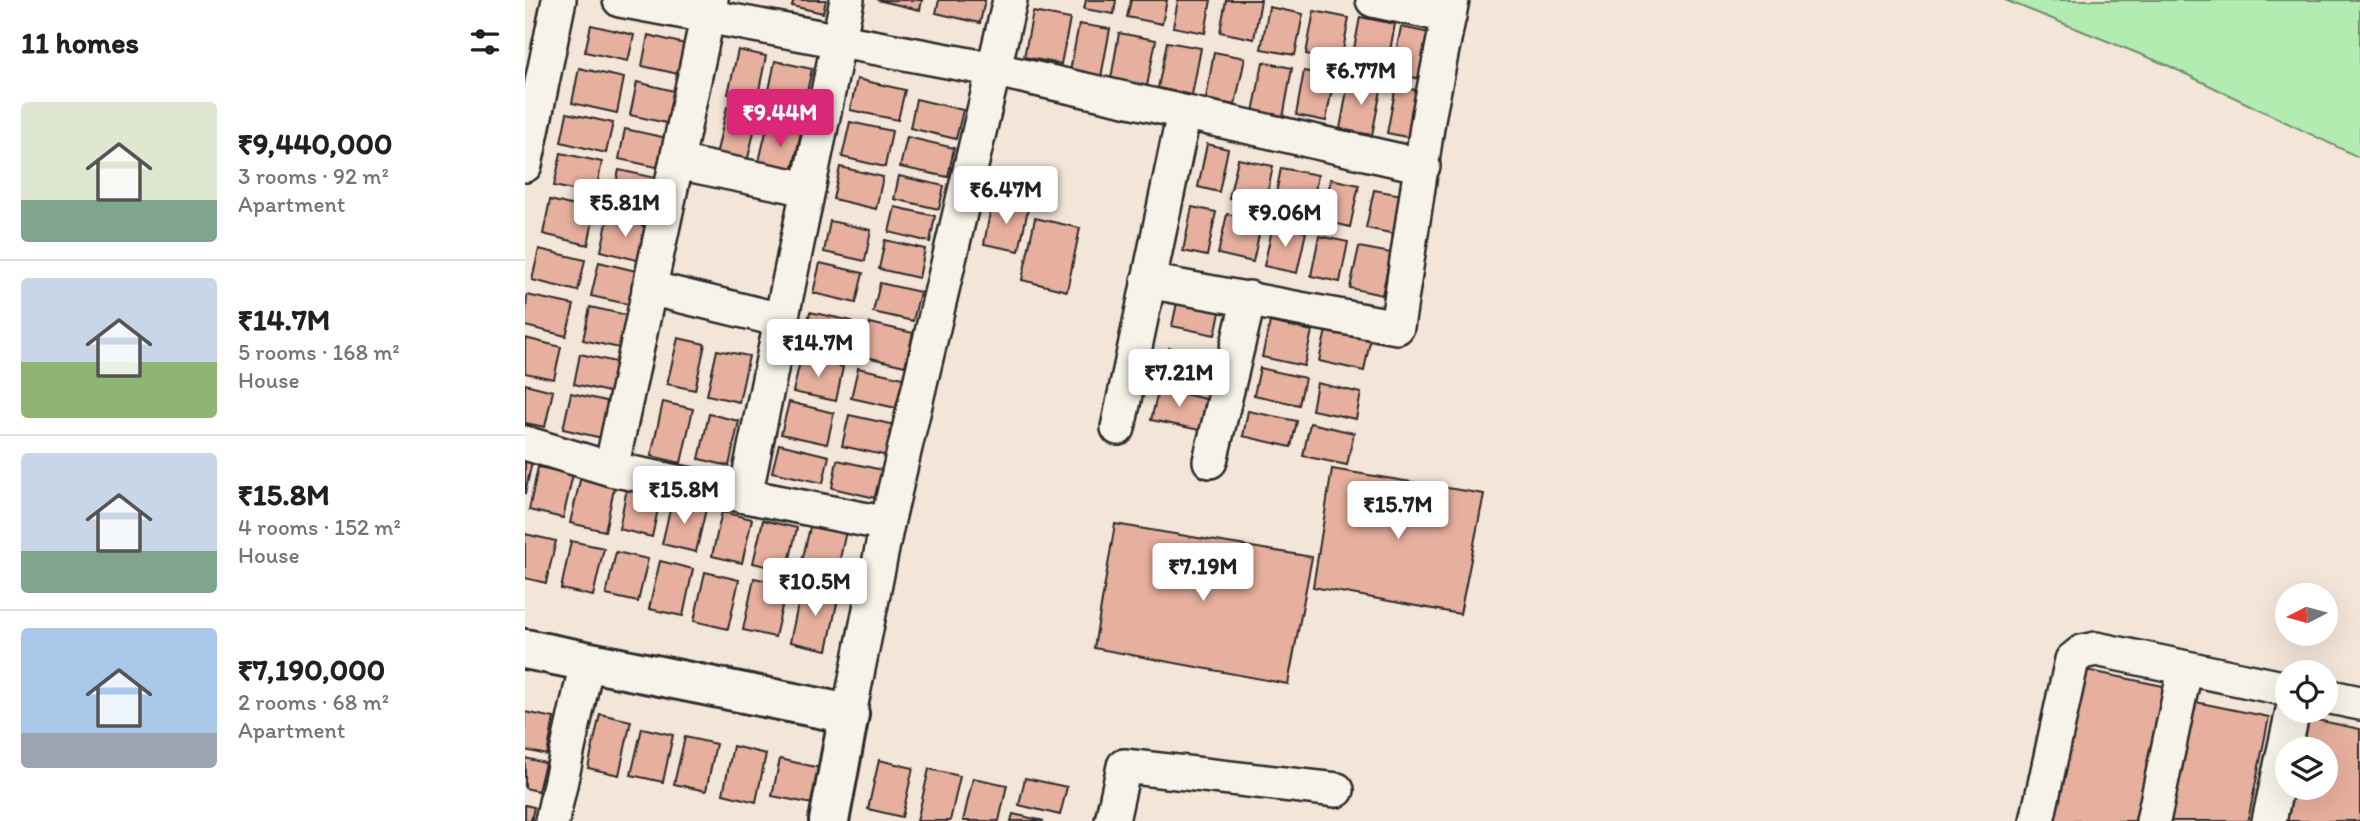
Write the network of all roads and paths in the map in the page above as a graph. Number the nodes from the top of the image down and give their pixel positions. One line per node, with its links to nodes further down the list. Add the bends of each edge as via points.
1 (559, 0): 12 (street)
2 (620, 0): 6 (street)
3 (848, 0): 8 (street)
4 (1010, 0): 9 (street)
5 (1373, 0): 7 (street)
6 (710, 8): 8 (street); 11 (street)
7 (1450, 8): 13 (street)
8 (839, 41): 9 (street); 14 (street)
9 (996, 70): 10 (street); 24 (street)
10 (1184, 113): 13 (street); 15 (street)
11 (677, 162): 14 (street); 16 (street)
12 (525, 165)
13 (1423, 166): 17 (street, via 1397,327)
14 (808, 189): 18 (street)
15 (1149, 281): 17 (street); 19 (street)
16 (649, 288): 18 (street); 22 (street)
17 (1249, 298): 21 (street)
18 (781, 320): 23 (street)
19 (1118, 428)
20 (525, 443): 22 (street)
21 (1210, 461)
22 (611, 469): 23 (street)
23 (745, 496): 24 (street)
24 (887, 524): 31 (street)
25 (525, 649): 26 (street)
26 (587, 662): 31 (street); 34 (street)
27 (2186, 670): 28 (street); 37 (street, via 2096,649 2073,660); 38 (street)
28 (2275, 687)
29 (2338, 698): 30 (street)
30 (2360, 703)
31 (849, 714): 35 (street)
32 (2290, 723): 39 (street)
33 (1338, 790): 36 (street, via 1124,766)
34 (552, 821)
35 (829, 821)
36 (1111, 821)
37 (2037, 821)
38 (2153, 821)
39 (2269, 821)

